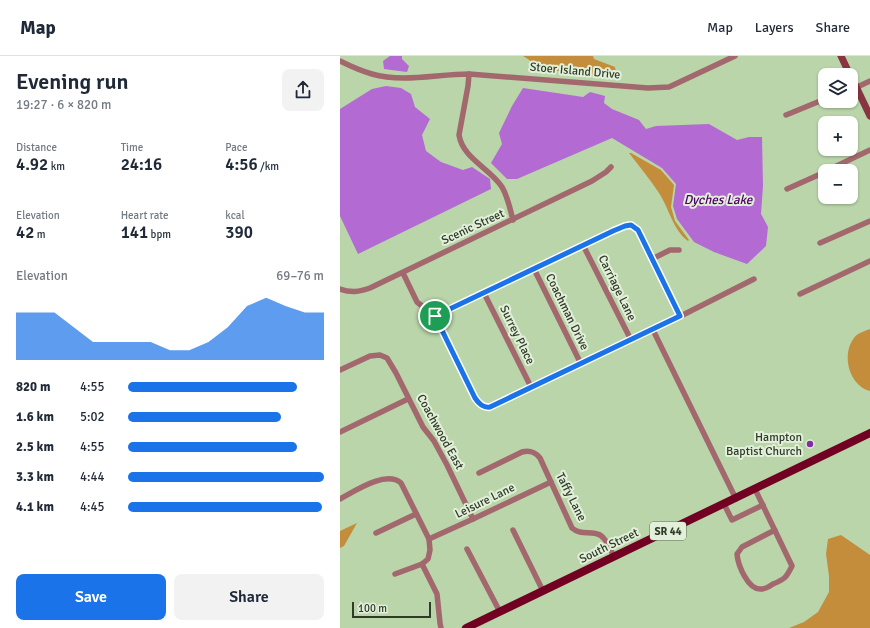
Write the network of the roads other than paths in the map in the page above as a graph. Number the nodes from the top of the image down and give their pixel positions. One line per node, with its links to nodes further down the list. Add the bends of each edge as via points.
1 (735, 56): 5 (street, Stoer Island Drive, via 668,87 634,87)
2 (841, 56): 4 (street)
3 (340, 61): 5 (street, Stoer Island Drive, via 372,74 390,77)
4 (847, 68)
5 (469, 74): 17 (street, via 460,141 466,152 502,187)
6 (870, 82): 7 (street)
7 (858, 87)
8 (858, 96): 11 (street)
9 (818, 102): 10 (street)
10 (786, 115)
11 (870, 116)
12 (870, 150): 13 (street)
13 (841, 164)
14 (611, 167): 17 (street, Scenic Street, via 592,181)
15 (818, 175): 16 (street)
16 (787, 189)
17 (513, 220): 25 (street, Scenic Street)
18 (870, 221): 19 (street)
19 (820, 243)
20 (583, 245): 22 (street, via 631,225 638,230); 24 (street); 33 (street, Carriage Lane)
21 (679, 250): 22 (street, via 670,250)
22 (652, 259): 31 (street)
23 (870, 261): 29 (street)
24 (534, 269): 28 (street); 34 (street, Coachman Drive)
25 (402, 273): 27 (street, Scenic Street, via 363,291 350,292); 30 (street, via 417,302)
26 (754, 279): 31 (street)
27 (340, 288)
28 (484, 293): 30 (street); 36 (street, Surrey Place)
29 (800, 294)
30 (435, 316): 36 (street, via 479,404 490,407)
31 (680, 316): 32 (street)
32 (653, 330): 33 (street); 44 (street)
33 (631, 340): 34 (street)
34 (581, 364): 36 (street)
35 (340, 370): 37 (street, Coachwood East, via 370,356 384,356 390,362)
36 (531, 387)
37 (408, 399): 38 (street); 48 (street, Coachwood East, via 434,441)
38 (340, 432)
39 (870, 433): 42 (main road, South Street / SR 44)
40 (478, 473): 41 (street, Taffy Lane, via 522,452 532,451 540,458)
41 (551, 482): 48 (street, Leisure Lane); 54 (street, Taffy Lane, via 572,528 579,532 602,536)
42 (755, 489): 44 (main road, South Street / SR 44); 46 (street)
43 (340, 499): 47 (street, via 382,479 393,479 400,482)
44 (736, 499): 45 (main road, South Street / SR 44)
45 (724, 504): 46 (street, via 732,520); 54 (main road, South Street / SR 44)
46 (763, 505): 50 (street)
47 (416, 514): 51 (street); 52 (street)
48 (474, 519): 52 (street, Leisure Lane)
49 (513, 530): 57 (street)
50 (775, 530): 50 (street, via 792,566 786,578 762,589 756,588 748,582 737,554 742,547)
51 (376, 533)
52 (429, 539): 55 (street, via 429,555)
53 (467, 549): 58 (street)
54 (614, 557): 57 (main road, South Street / SR 44)
55 (422, 564): 56 (street); 59 (street, via 436,594)
56 (395, 574)
57 (543, 591): 58 (main road, South Street / SR 44)
58 (500, 612): 60 (main road, South Street / SR 44)
59 (441, 628)
60 (466, 628)

